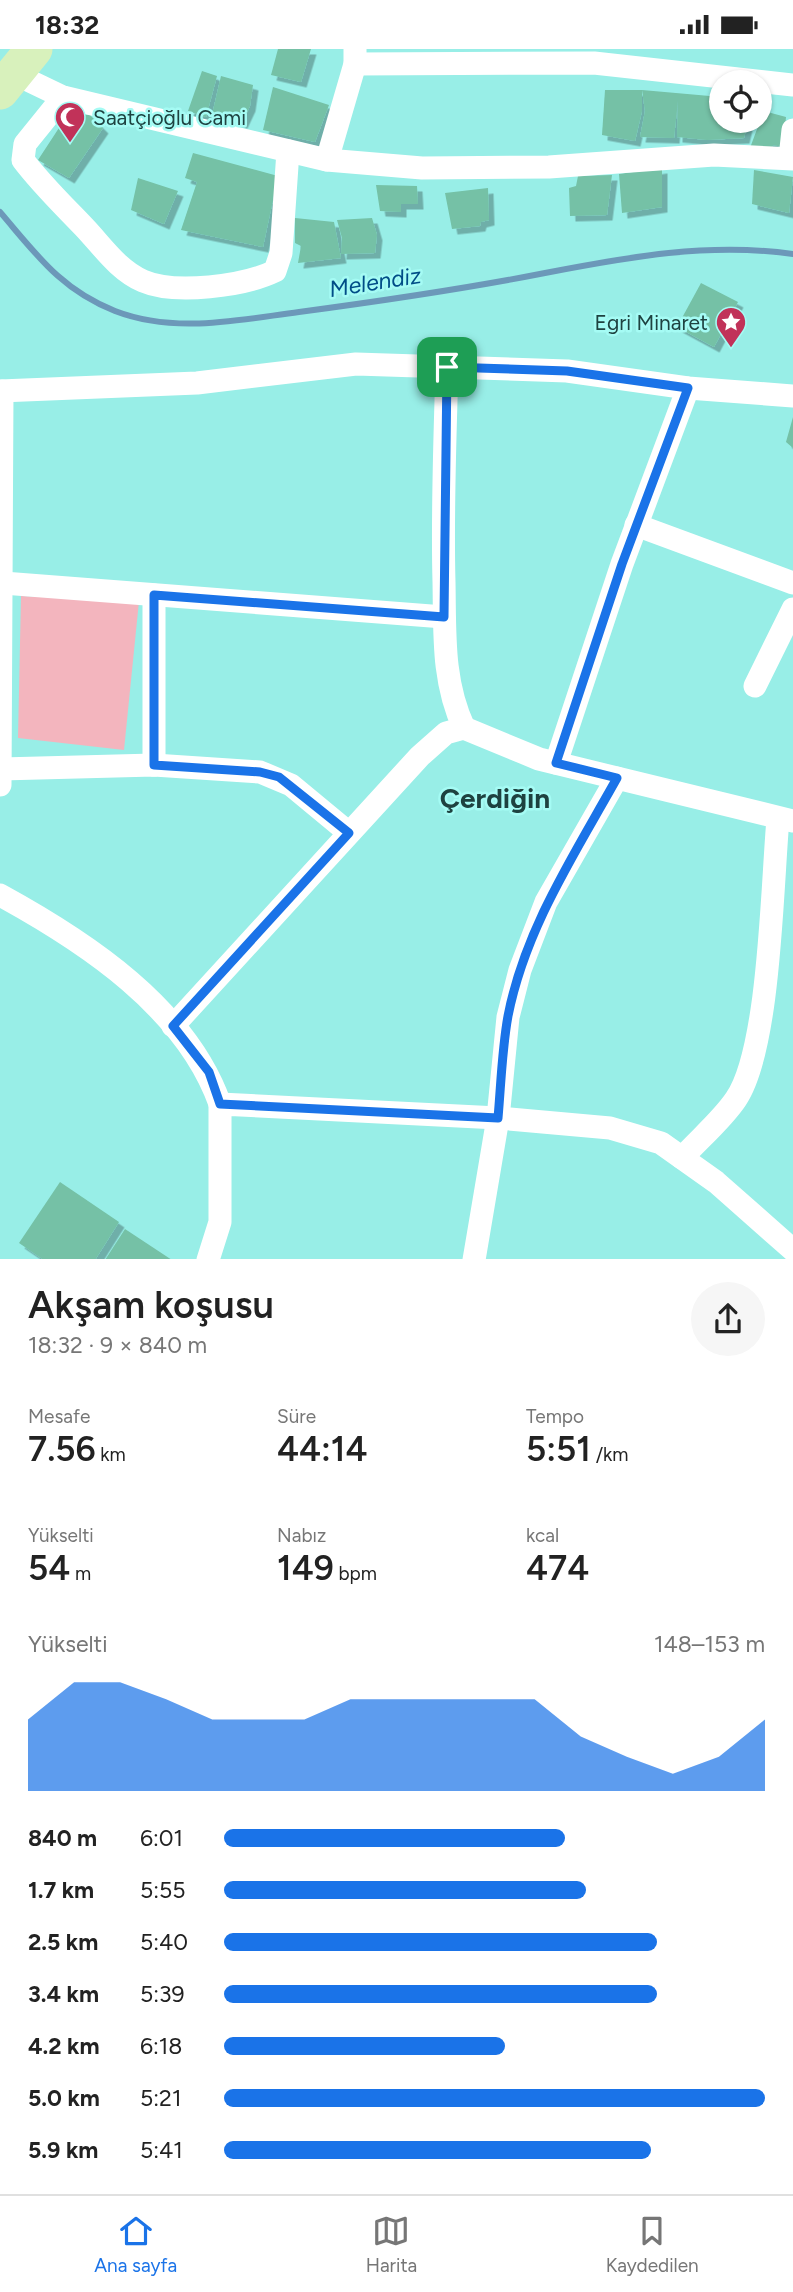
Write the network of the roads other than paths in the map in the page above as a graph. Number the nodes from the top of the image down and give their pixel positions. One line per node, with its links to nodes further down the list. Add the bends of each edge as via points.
1 (355, 57): 3 (street, via 594,63); 8 (street)
2 (16, 71): 4 (street)
3 (793, 85)
4 (63, 97): 6 (street); 6 (street, via 25,144 23,160 117,265 145,282 196,288 252,282 275,271 281,253)
5 (793, 130): 7 (street)
6 (288, 151): 8 (street)
7 (791, 158): 8 (street, via 714,155 549,167 422,168)
8 (327, 160)
9 (447, 367): 10 (street, via 567,371); 11 (street, via 356,364 197,383); 18 (street)
10 (688, 388): 12 (street); 13 (street)
11 (1, 391): 14 (street)
12 (793, 396)
13 (636, 525): 15 (street); 22 (street)
14 (2, 575): 16 (street); 19 (street)
15 (793, 583)
16 (154, 595): 18 (street); 23 (street)
17 (793, 609): 20 (street)
18 (444, 617): 21 (street, via 445,675)
19 (1, 650): 24 (street)
20 (755, 686)
21 (464, 728): 22 (street); 28 (street, via 446,733 420,755)
22 (556, 763): 25 (street)
23 (154, 765): 24 (street); 28 (street, via 279,777)
24 (1, 769): 26 (street)
25 (617, 778): 27 (street); 32 (street, via 547,902 520,970 508,1017)
26 (0, 785)
27 (786, 820): 33 (street, via 759,1031 750,1068 737,1098)
28 (349, 833): 30 (street)
29 (0, 895): 30 (street, via 93,953)
30 (173, 1026): 31 (street, via 209,1072)
31 (220, 1104): 32 (street); 35 (street, via 220,1222)
32 (498, 1118): 33 (street, via 610,1128 661,1143); 36 (street)
33 (682, 1158): 34 (street)
34 (793, 1250)
35 (208, 1259)
36 (474, 1259)

